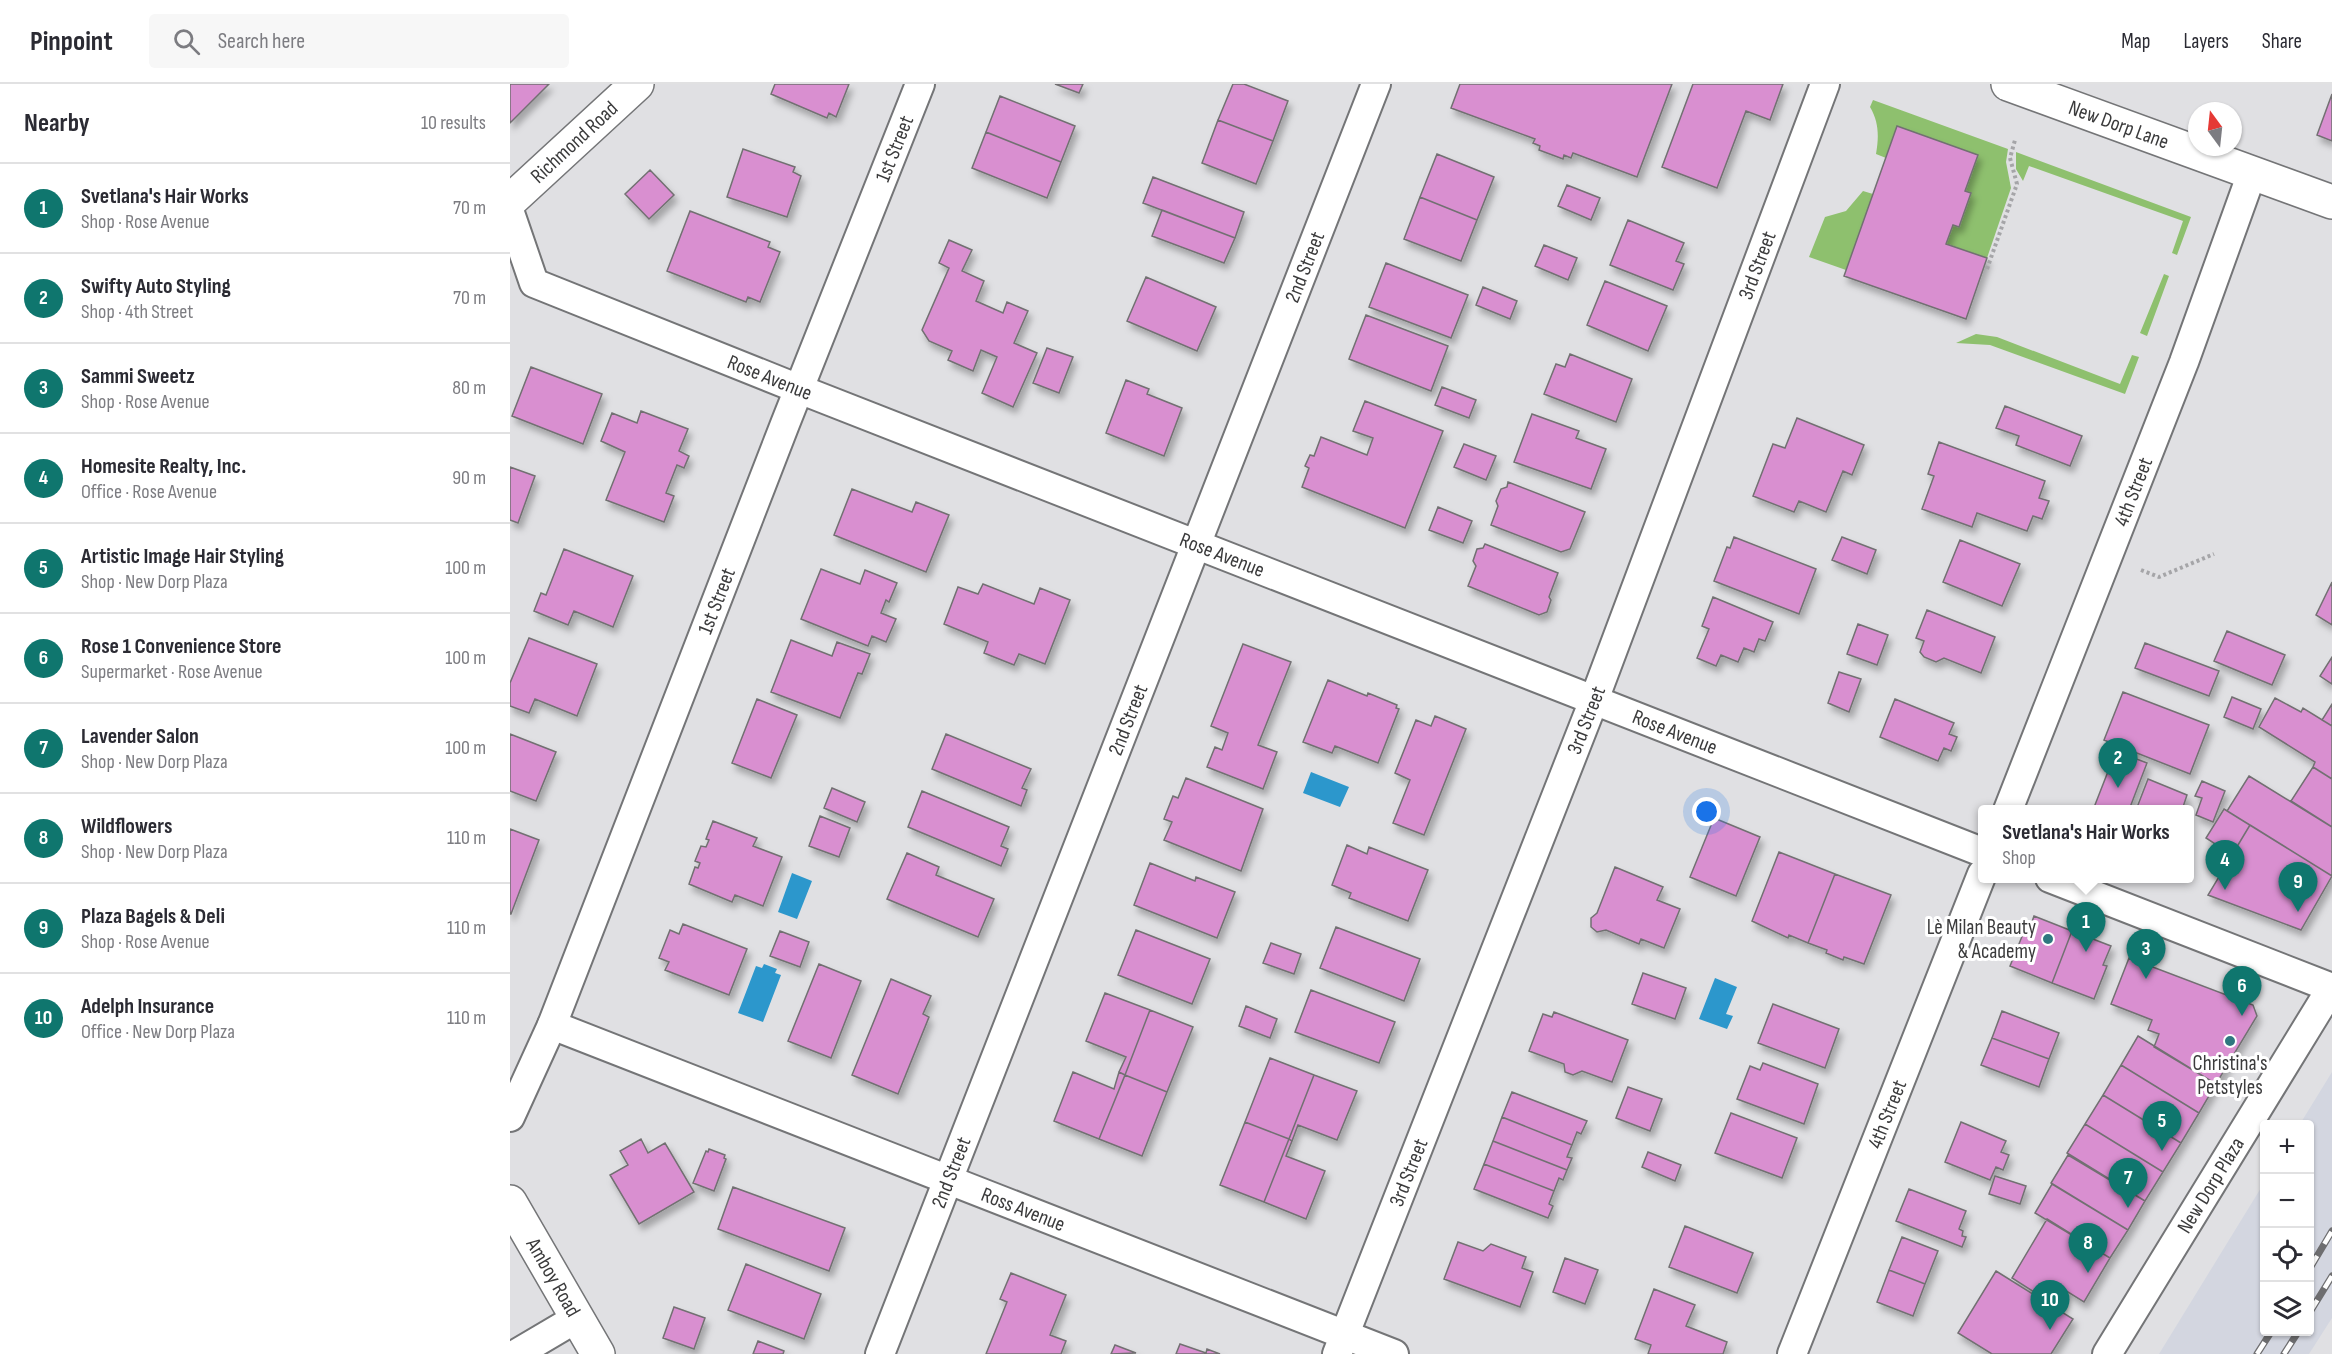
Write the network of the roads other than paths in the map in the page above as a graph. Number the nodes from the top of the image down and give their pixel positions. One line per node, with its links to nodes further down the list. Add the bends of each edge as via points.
1 (638, 84): 7 (main road, Richmond Road)
2 (920, 84): 10 (street, 1st Street)
3 (1376, 84): 11 (street, 2nd Street)
4 (1825, 84): 12 (street, 3rd Street)
5 (2008, 84): 6 (main road, New Dorp Lane)
6 (2252, 173): 8 (main road, New Dorp Lane); 13 (street, 4th Street, via 2184,362)
7 (510, 201)
8 (2332, 202)
9 (510, 213): 10 (street, Rose Avenue, via 534,283)
10 (799, 389): 11 (street, Rose Avenue); 18 (street, 1st Street)
11 (1196, 545): 12 (street, Rose Avenue); 20 (street, 2nd Street)
12 (1594, 700): 14 (street, Rose Avenue); 23 (street, 3rd Street)
13 (2010, 805)
14 (1978, 850)
15 (1979, 883): 28 (street, 4th Street)
16 (2060, 883): 17 (street)
17 (2332, 987): 29 (street, New Dorp Plaza)
18 (552, 1025): 19 (street, 1st Street); 20 (street, Ross Avenue)
19 (510, 1117)
20 (949, 1181): 23 (street, Ross Avenue); 26 (street, 2nd Street)
21 (510, 1202): 22 (main road, Amboy Road)
22 (577, 1318): 24 (street); 25 (main road, Amboy Road)
23 (1341, 1344): 27 (street, Ross Avenue)
24 (516, 1354)
25 (598, 1354)
26 (880, 1354)
27 (1394, 1354)
28 (1792, 1354)
29 (2107, 1354)

